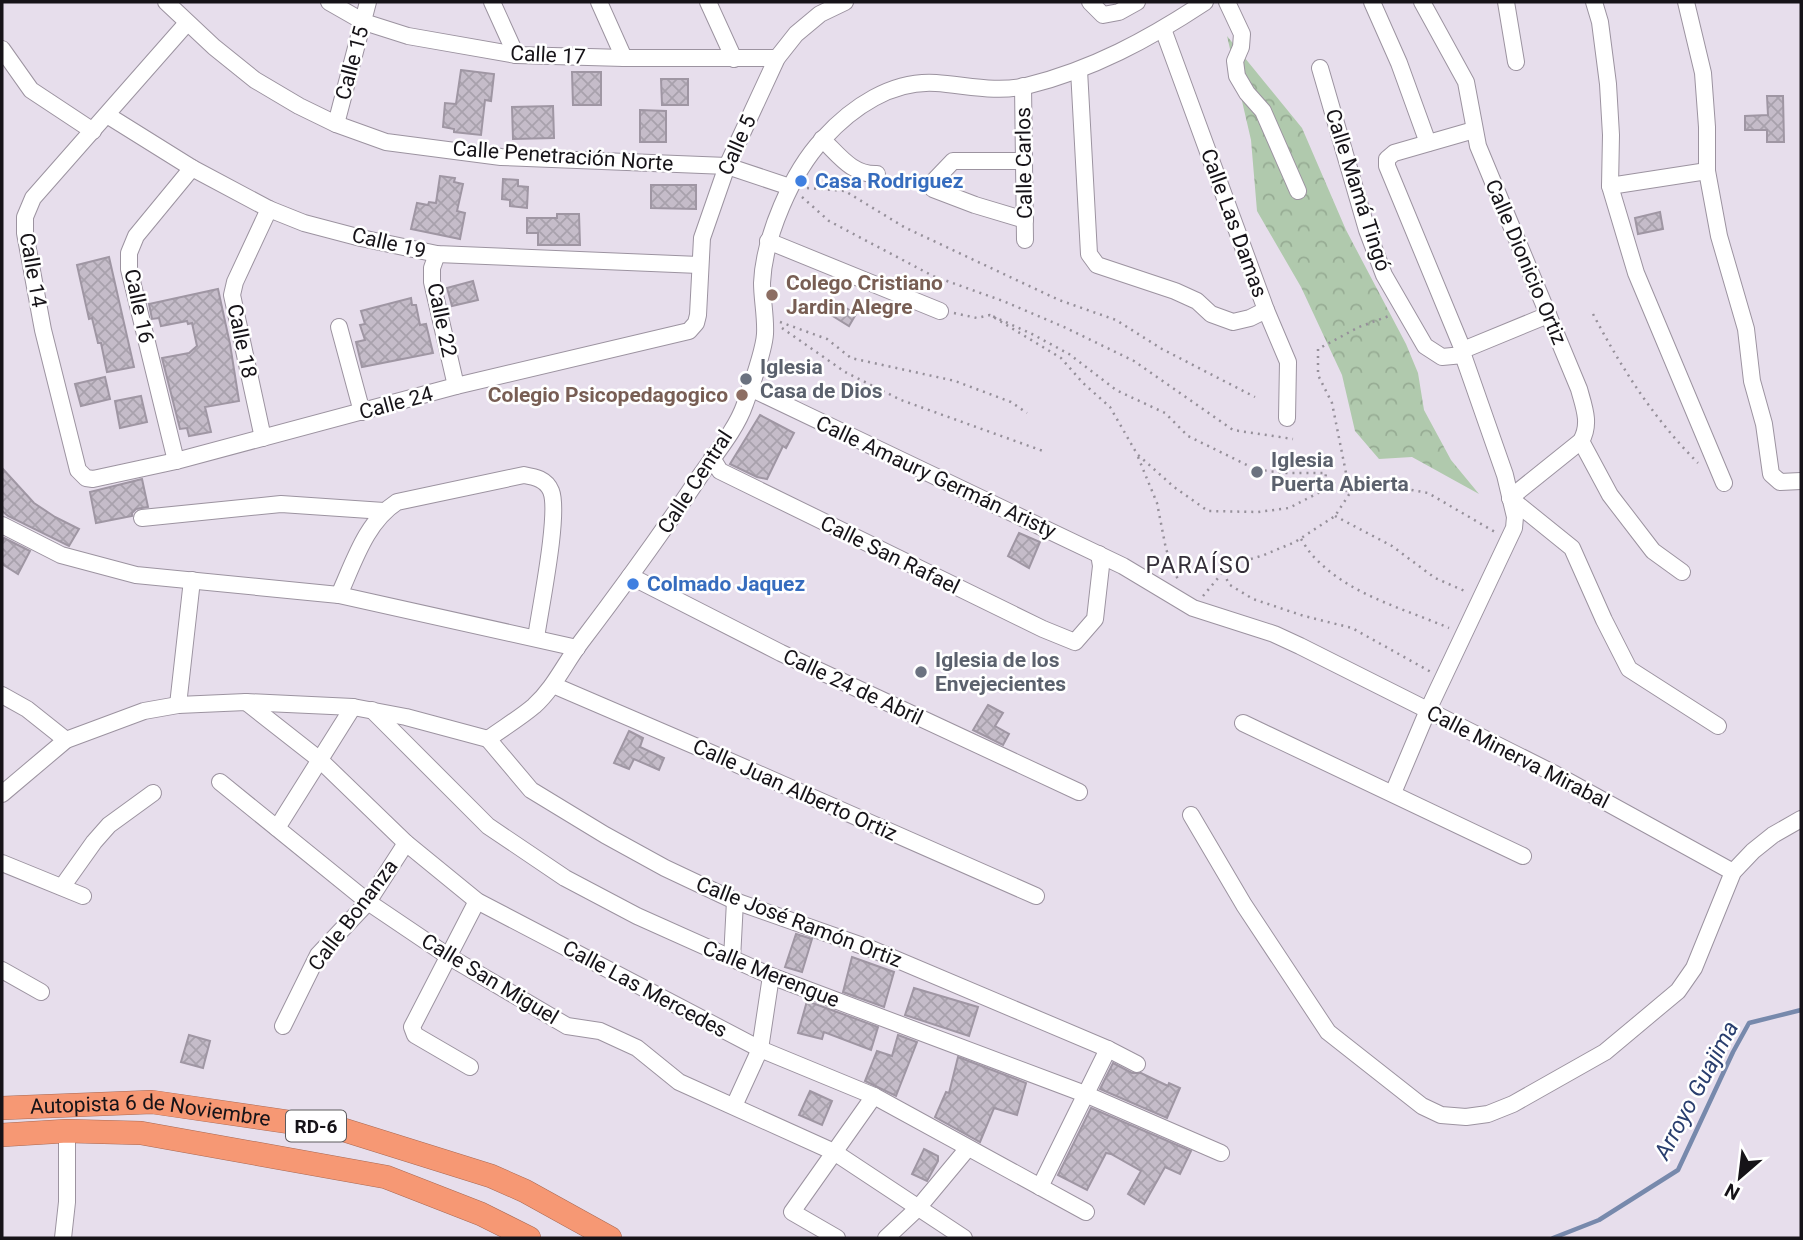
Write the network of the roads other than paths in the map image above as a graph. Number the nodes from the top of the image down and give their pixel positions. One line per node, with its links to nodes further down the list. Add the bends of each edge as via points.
1 (166, 2): 19 (street, Calle Penetración Norte)
2 (329, 2): 18 (street, Calle 17)
3 (368, 2): 18 (street, Calle 15)
4 (492, 2): 22 (street)
5 (598, 2): 23 (street)
6 (708, 2): 25 (street)
7 (845, 2): 17 (street, Calle 5)
8 (1090, 2): 9 (street, via 1103,15)
9 (1137, 2)
10 (1205, 2): 20 (street, Calle Central)
11 (1227, 2): 43 (street, via 1242,34 1235,61 1237,76 1263,111)
12 (1372, 2): 35 (street)
13 (1422, 2): 32 (street, Calle Dionicio Ortiz, via 1466,82)
14 (1506, 2): 26 (street)
15 (1594, 2): 41 (street, via 1609,92)
16 (1686, 2): 39 (street, via 1703,73)
17 (818, 8): 24 (street, Calle 5)
18 (364, 22): 22 (street, Calle 17, via 408,36); 31 (street, Calle 15)
19 (187, 23): 30 (street, Calle 14); 31 (street, Calle Penetración Norte, via 255,80)
20 (1163, 29): 28 (street, Calle Central); 50 (street, Calle Las Damas)
21 (2, 49): 33 (street, via 31,90)
22 (516, 55): 23 (street, Calle 17)
23 (624, 58): 25 (street, Calle 17)
24 (777, 58): 25 (street, Calle 17); 37 (street, Calle 5)
25 (734, 59)
26 (1516, 62)
27 (1320, 68): 55 (street, Calle Mamá Tingó, via 1384,275 1425,346 1451,357)
28 (1079, 70): 29 (street, Calle Central); 50 (street, via 1089,254 1097,265 1175,291 1211,314 1234,322)
29 (1023, 86): 34 (street, Calle Central, via 907,85 865,102); 36 (street, Calle Carlos)
30 (107, 114): 33 (street, Calle 14); 38 (street, Calle 19)
31 (335, 124): 37 (street, Calle Penetración Norte, via 386,142 500,157)
32 (1474, 130): 35 (street); 52 (street, Calle Dionicio Ortiz)
33 (93, 131): 64 (street, Calle 14, via 33,198 24,233 78,470)
34 (822, 139): 40 (street, via 855,170); 42 (street, Calle Central)
35 (1428, 143): 55 (street, via 1394,153 1387,166)
36 (1024, 161): 45 (street, Calle Carlos); 45 (street, via 953,161 931,184 933,189)
37 (727, 166): 42 (street, Calle Penetración Norte); 49 (street, Calle 5, via 702,238)
38 (192, 168): 44 (street, Calle 19); 63 (street, Calle 16, via 136,236 129,269)
39 (1707, 171): 41 (street); 65 (street, via 1719,236 1746,329 1771,474 1780,482)
40 (877, 174)
41 (1610, 186): 66 (street, via 1636,273)
42 (790, 187): 47 (street, Calle Central)
43 (1298, 191)
44 (269, 209): 48 (street, Calle 19, via 304,223); 60 (street, Calle 18, via 232,295)
45 (1025, 220): 46 (street, Calle Carlos)
46 (1025, 240)
47 (768, 241): 51 (street); 57 (street, Calle Central, via 762,281 765,336)
48 (437, 254): 49 (street, Calle 19); 56 (street, Calle 22, via 432,282)
49 (699, 265): 53 (street, Calle 5)
50 (1265, 310): 59 (street, Calle Las Damas, via 1288,362)
51 (940, 311)
52 (1548, 315): 55 (street); 61 (street, Calle Dionicio Ortiz, via 1587,419)
53 (696, 323): 56 (street, Calle 24, via 676,335)
54 (339, 327): 58 (street)
55 (1463, 352): 67 (street)
56 (456, 387): 58 (street, Calle 24)
57 (750, 388): 62 (street, Calle Central, via 744,407); 71 (street, Calle Amaury Germán Aristy)
58 (362, 412): 60 (street, Calle 24)
59 (1287, 418)
60 (263, 438): 63 (street, Calle 24)
61 (1581, 441): 67 (street); 72 (street, via 1624,514 1653,551)
62 (712, 458): 71 (street, Calle San Rafael, via 720,471 1075,642 1095,619); 73 (street, Calle Central)
63 (176, 461): 64 (street, Calle 24)
64 (93, 479)
65 (1801, 481)
66 (1724, 483)
67 (1510, 498): 85 (street, via 1514,528); 87 (street, via 1572,548 1629,670)
68 (384, 511): 69 (street, via 281,504); 75 (street, via 366,536); 77 (street, via 397,502 524,475 545,482 552,492 553,523)
69 (142, 519)
70 (2, 525): 74 (street, via 61,555 136,575)
71 (1099, 554): 76 (street, Calle Amaury Germán Aristy)
72 (1682, 572)
73 (630, 576): 78 (street, Calle Central); 92 (street, Calle 24 de Abril, via 781,653)
74 (192, 580): 75 (street); 82 (street)
75 (338, 594): 77 (street)
76 (1193, 608): 85 (street, Calle Minerva Mirabal, via 1300,646)
77 (536, 638): 78 (street)
78 (577, 648): 79 (street, Calle Central)
79 (553, 685): 88 (street, Calle Central, via 534,706); 104 (street, Calle Juan Alberto Ortiz)
80 (2, 695): 89 (street)
81 (246, 702): 82 (street); 83 (street); 90 (street, Calle Las Mercedes)
82 (178, 705): 89 (street, via 144,711)
83 (353, 707): 84 (street); 90 (street)
84 (372, 710): 88 (street); 110 (street, Calle Merengue, via 488,826 565,878)
85 (1428, 710): 94 (street); 102 (street, Calle Minerva Mirabal)
86 (1243, 723): 94 (street)
87 (1718, 726)
88 (488, 739): 107 (street, Calle José Ramón Ortiz, via 531,790 605,835)
89 (66, 740): 95 (street)
90 (320, 760): 98 (street); 99 (street, Calle Las Mercedes)
91 (220, 782): 98 (street, Calle San Miguel)
92 (1079, 792)
93 (153, 793): 103 (street, via 109,825)
94 (1393, 793): 100 (street)
95 (2, 794)
96 (1191, 815): 102 (street, via 1328,1032 1422,1106 1441,1115 1488,1114 1605,1052 1678,991 1693,968)
97 (1801, 819): 102 (street, via 1773,835)
98 (277, 828): 108 (street, Calle San Miguel)
99 (406, 843): 106 (street, Calle Las Mercedes); 108 (street, Calle Bonanza)
100 (1523, 856)
101 (2, 863): 103 (street)
102 (1733, 872)
103 (62, 887): 105 (street)
104 (1036, 896)
105 (83, 897)
106 (477, 901): 109 (street); 115 (street, Calle Las Mercedes)
107 (736, 901): 110 (street); 116 (street, Calle José Ramón Ortiz, via 874,950)
108 (368, 902): 109 (street, Calle San Miguel); 114 (street, Calle Bonanza, via 318,955)
109 (448, 956): 118 (street, via 412,1027 415,1035); 121 (street, Calle San Miguel, via 567,1026 600,1031 637,1048 679,1082)
110 (732, 959): 112 (street, Calle Merengue)
111 (2, 970): 113 (street)
112 (771, 976): 115 (street); 119 (street, Calle Merengue)
113 (41, 992)
114 (283, 1026)
115 (761, 1049): 120 (street, Calle Las Mercedes); 121 (street)
116 (1108, 1049): 117 (street, Calle José Ramón Ortiz); 119 (street)
117 (1137, 1064)
118 (470, 1067)
119 (1085, 1094): 127 (street, Calle Merengue); 128 (street)
120 (874, 1096): 125 (street, Calle Las Mercedes); 126 (street)
121 (734, 1106): 126 (street, Calle San Miguel)
122 (2, 1108): 133 (highway, Autopista 6 de Noviembre / RD-6, via 152,1102 344,1130 491,1176)
123 (66, 1131): 124 (highway, Autopista 6 de Noviembre / RD-6); 131 (street); 132 (highway, Autopista 6 de Noviembre / RD-6, via 141,1133 386,1177)
124 (2, 1135)
125 (968, 1148): 128 (street, Calle Las Mercedes); 129 (street)
126 (834, 1152): 129 (street, Calle San Miguel); 134 (street, via 792,1212)
127 (1221, 1153)
128 (1040, 1187): 130 (street, Calle Las Mercedes)
129 (918, 1208): 135 (street); 136 (street, Calle San Miguel)
130 (1086, 1212)
131 (63, 1238)
132 (529, 1238)
133 (610, 1238)
134 (837, 1238)
135 (886, 1238)
136 (964, 1238)

